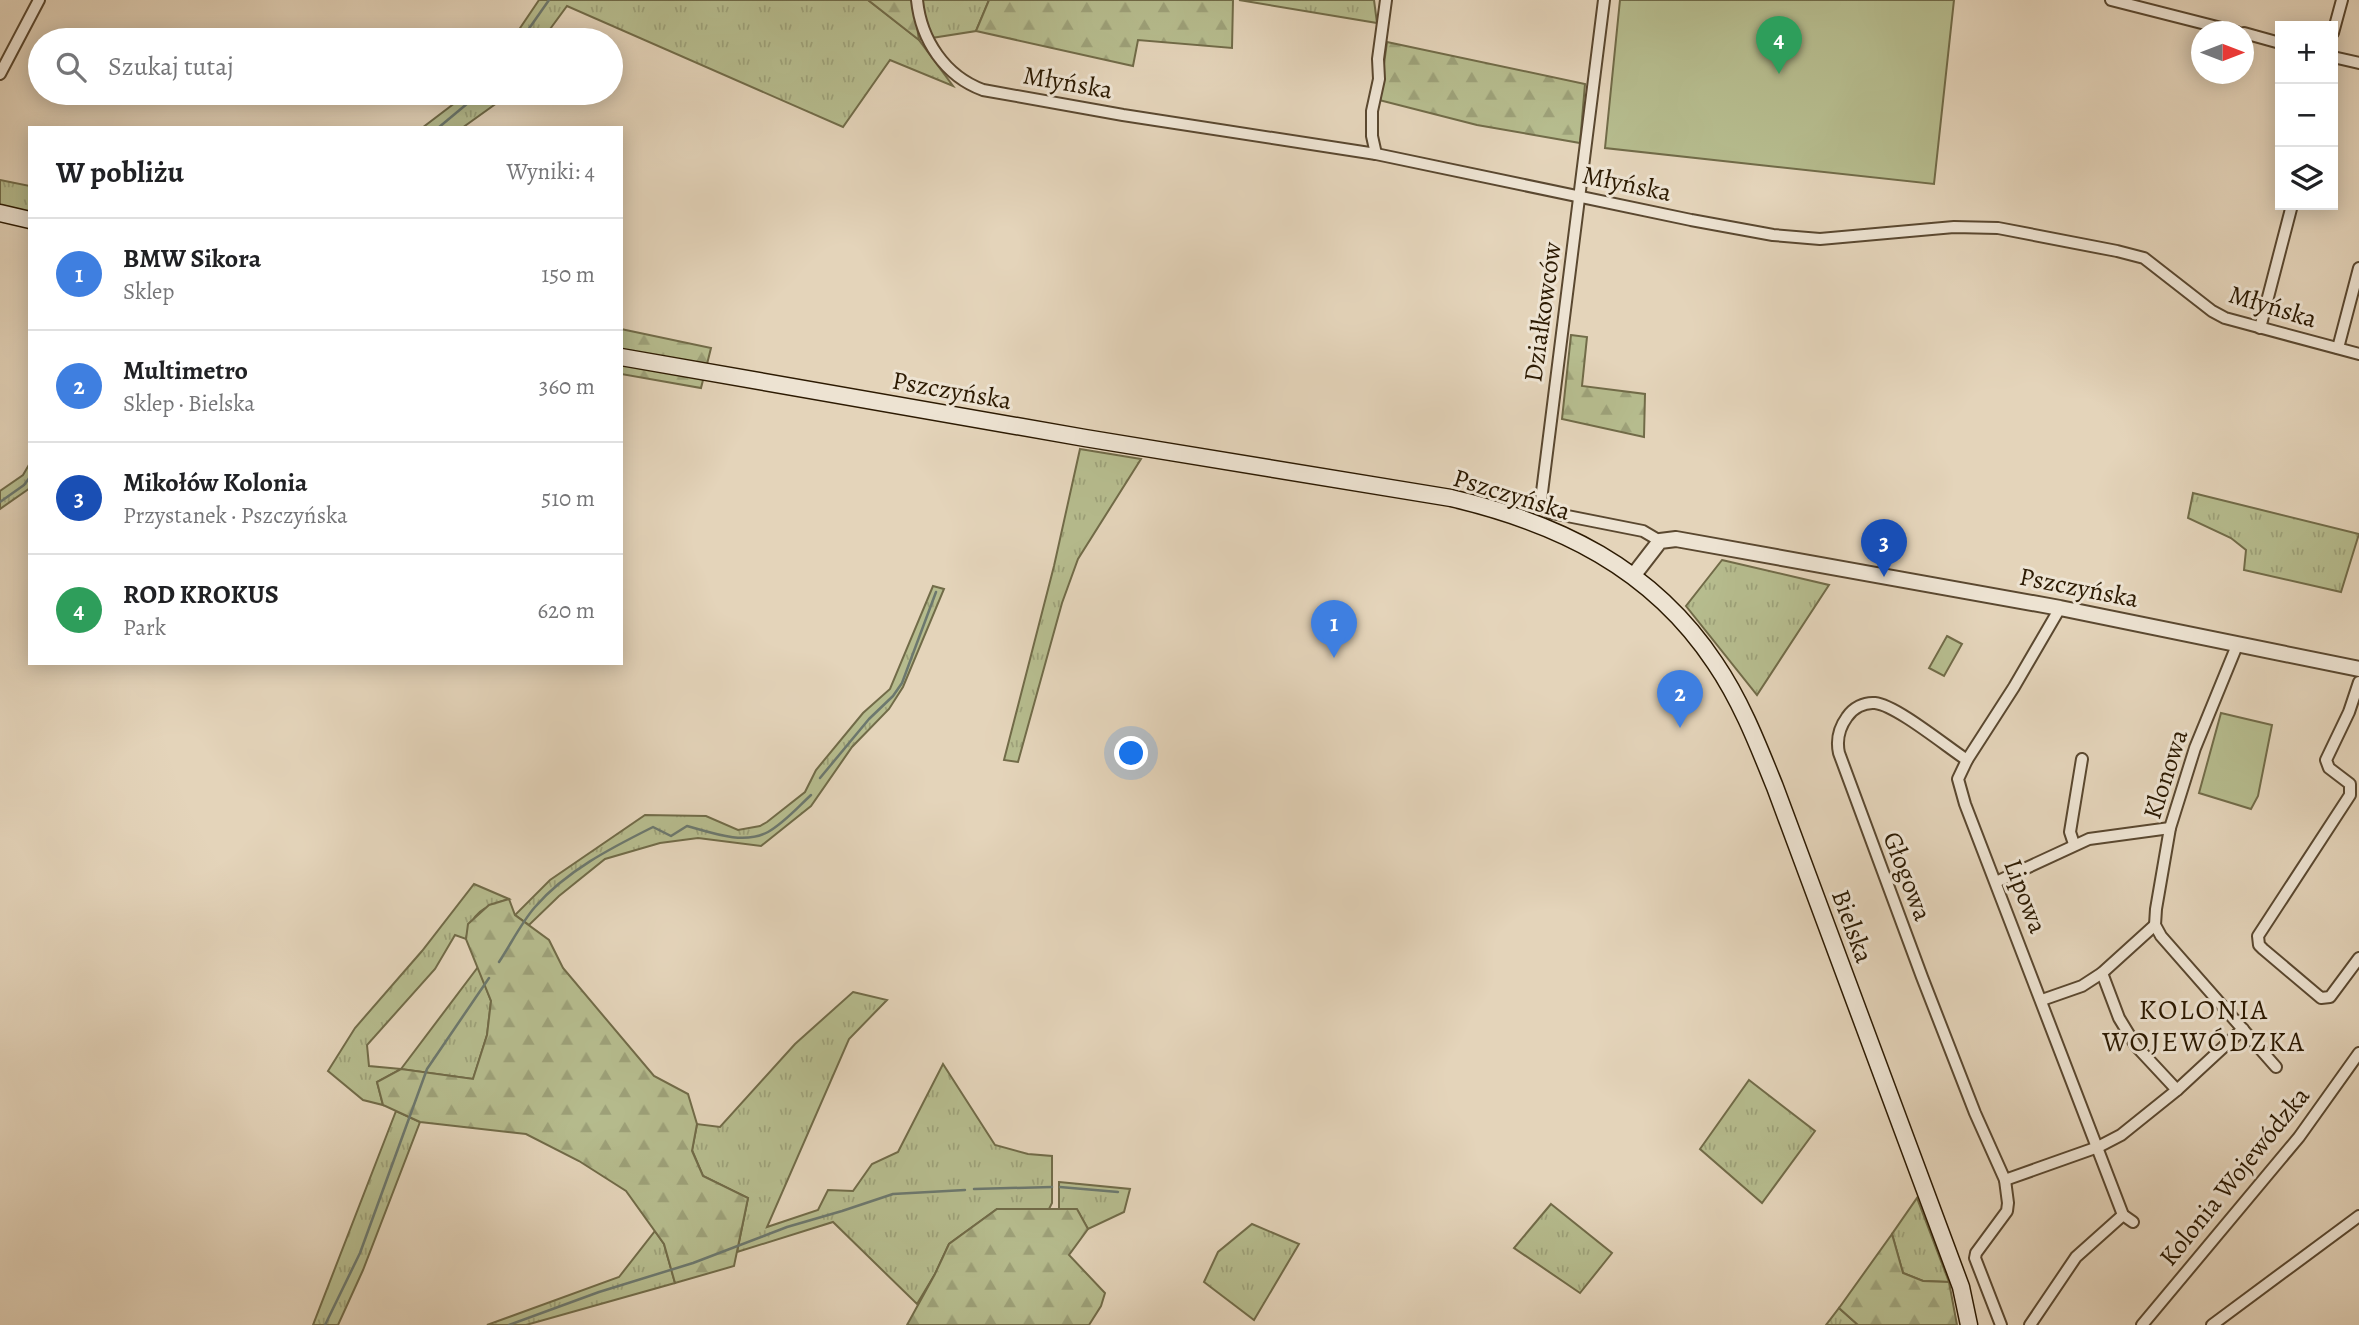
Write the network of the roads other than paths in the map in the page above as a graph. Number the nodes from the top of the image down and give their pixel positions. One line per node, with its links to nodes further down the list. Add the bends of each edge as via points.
1 (39, 0): 14 (street)
2 (917, 0): 15 (street, Młyńska, via 926,38 939,57 966,84 982,90)
3 (1386, 0): 15 (street, via 1379,79 1371,111)
4 (1605, 0): 16 (street, Działkowców)
5 (2111, 0): 7 (street)
6 (2342, 0): 9 (street)
7 (2141, 3): 8 (street)
8 (2201, 21)
9 (2336, 21)
10 (2254, 36): 11 (street)
11 (2275, 42)
12 (2338, 58): 13 (street)
13 (2359, 64)
14 (0, 75)
15 (1376, 154): 16 (street, Młyńska)
16 (1580, 197): 21 (street, Młyńska, via 1773,235 1820,239 1954,227 1998,228 2144,258 2212,311); 25 (street, Działkowców, via 1542,504 1552,513 1643,531)
17 (2291, 210): 21 (street)
18 (0, 213): 19 (main road)
19 (28, 220)
20 (2359, 268): 22 (street)
21 (2260, 328): 22 (street, Młyńska)
22 (2338, 348): 23 (street, Młyńska)
23 (2359, 354)
24 (623, 356): 26 (main road, Pszczyńska, via 1451,499 1548,527)
25 (1660, 541): 26 (street); 27 (street, Pszczyńska, via 1676,539)
26 (1633, 576): 47 (main road, Bielska, via 1706,650 1738,701 1775,787 1961,1286)
27 (2060, 608): 28 (street, Pszczyńska); 32 (street, Lipowa)
28 (2238, 643): 29 (street, Pszczyńska); 33 (street, Klonowa, via 2195,748)
29 (2359, 669)
30 (2359, 682): 37 (street, via 2326,760 2329,768 2350,784 2350,795 2260,931 2258,941 2321,998 2330,997)
31 (2082, 759): 34 (street, via 2070,832)
32 (1967, 760): 35 (street, Lipowa, via 1959,786); 45 (street, Głogowa, via 1890,708 1874,703 1853,710 1838,738 1839,753 1922,977)
33 (2170, 828): 34 (street); 36 (street, Klonowa)
34 (2074, 844): 35 (street)
35 (1996, 882): 39 (street, Lipowa)
36 (2155, 925): 38 (street); 40 (street)
37 (2359, 958)
38 (2102, 973): 39 (street, via 2082,986); 43 (street, via 2119,1018 2136,1046)
39 (2042, 1000): 44 (street, Lipowa)
40 (2243, 1029): 42 (street); 43 (street)
41 (2359, 1053): 50 (street, Kolonia Wojewódzka, via 2299,1137)
42 (2276, 1067)
43 (2177, 1090): 44 (street, via 2121,1135)
44 (2098, 1147): 45 (street); 49 (street, Lipowa, via 2128,1218 2076,1257)
45 (2005, 1180): 48 (street, Głogowa, via 2007,1211 1975,1258)
46 (2359, 1216): 51 (street)
47 (1969, 1325)
48 (2001, 1325)
49 (2030, 1325)
50 (2142, 1325)
51 (2212, 1325)

